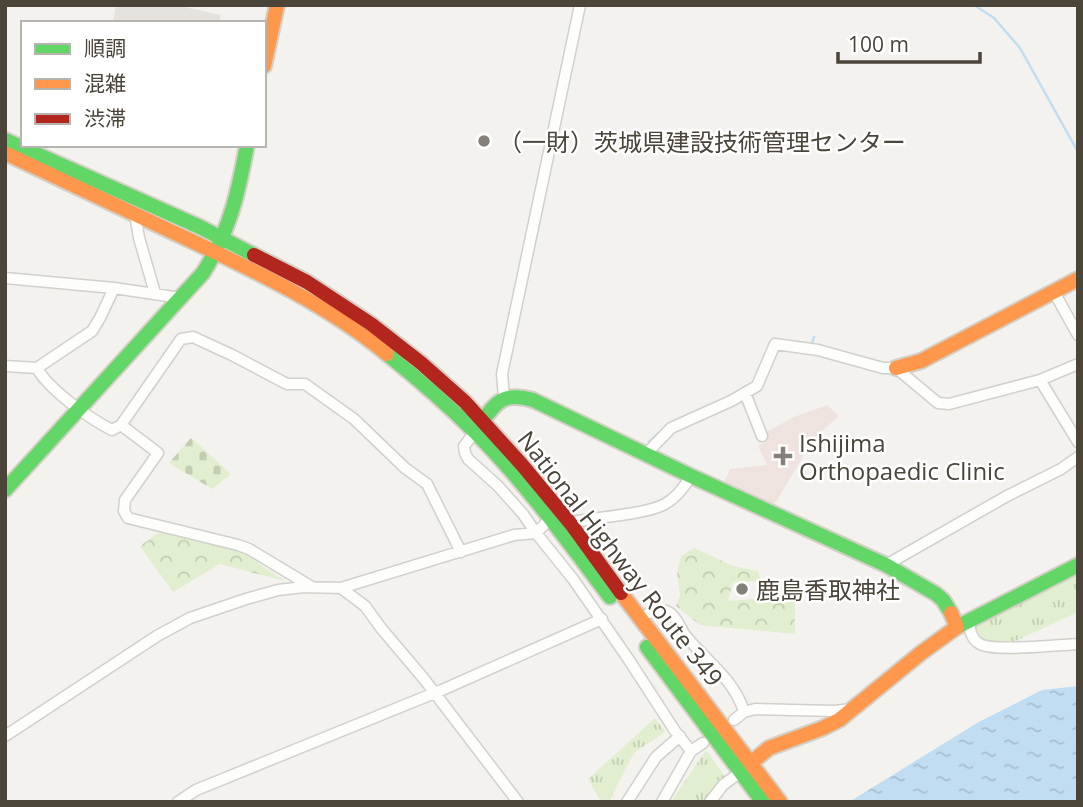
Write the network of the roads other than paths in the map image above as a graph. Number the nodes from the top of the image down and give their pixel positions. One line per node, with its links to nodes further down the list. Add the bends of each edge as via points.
1 (277, 5): 3 (main road)
2 (579, 5): 22 (street, via 502,374)
3 (266, 57)
4 (247, 147): 7 (main road, via 235,210)
5 (8, 151): 6 (main road, National Highway Route 349); 7 (main road, National Highway Route 349, via 161,209)
6 (135, 214): 8 (main road, National Highway Route 349); 13 (street)
7 (224, 239): 8 (main road); 25 (main road, National Highway Route 349, via 307,282 371,324 465,402)
8 (217, 252): 14 (main road); 25 (main road, National Highway Route 349, via 333,315)
9 (5, 278): 11 (street)
10 (1078, 279): 12 (main road)
11 (114, 288): 13 (street); 18 (street, via 92,331)
12 (1054, 292): 15 (street); 19 (main road, via 921,361)
13 (155, 293): 14 (street)
14 (181, 298): 23 (main road)
15 (1078, 335)
16 (1078, 364): 20 (street)
17 (5, 366): 18 (street)
18 (37, 368): 23 (street, via 42,378)
19 (896, 368): 20 (street, via 938,403 949,404); 21 (street, via 775,344 757,386)
20 (1040, 380): 27 (street)
21 (745, 393): 26 (street); 28 (street, via 671,428)
22 (504, 397): 25 (main road); 28 (main road, via 511,394 533,400)
23 (79, 409): 24 (street, via 112,430); 31 (main road)
24 (121, 425): 35 (street, via 181,339 193,337 287,384 305,384 354,419 427,484); 38 (street, via 158,453 125,500 128,519 248,549)
25 (479, 426): 32 (main road, National Highway Route 349); 33 (main road, National Highway Route 349); 34 (street, via 464,446 468,459 498,486)
26 (762, 436)
27 (1078, 442)
28 (646, 454): 30 (main road)
29 (1078, 457): 36 (street)
30 (691, 476): 33 (street, via 666,504); 36 (main road)
31 (5, 490)
32 (551, 518): 34 (street); 52 (main road, National Highway Route 349)
33 (571, 524): 52 (main road, National Highway Route 349)
34 (536, 533): 35 (street); 41 (street)
35 (461, 552): 39 (street)
36 (886, 565): 42 (main road, via 943,600)
37 (1078, 565): 42 (main road)
38 (315, 588): 39 (street); 48 (street, via 278,590 190,618)
39 (341, 588): 44 (street, via 365,606)
40 (649, 613): 46 (street, via 670,613 722,675)
41 (602, 620): 44 (street); 49 (street)
42 (963, 623): 43 (street, via 978,643 992,648); 45 (main road)
43 (1078, 645)
44 (434, 693): 54 (street, via 197,790); 55 (street)
45 (852, 709): 46 (street); 52 (main road, via 823,728 769,748)
46 (744, 712): 47 (street)
47 (734, 720)
48 (5, 736)
49 (680, 736): 51 (street); 56 (street, via 656,757)
50 (703, 743): 51 (street)
51 (691, 751): 57 (street)
52 (746, 767): 53 (main road, National Highway Route 349); 58 (street)
53 (759, 785): 59 (main road, National Highway Route 349); 60 (main road, National Highway Route 349)
54 (178, 802)
55 (518, 802)
56 (627, 802)
57 (662, 802)
58 (710, 802)
59 (763, 802)
60 (780, 802)

